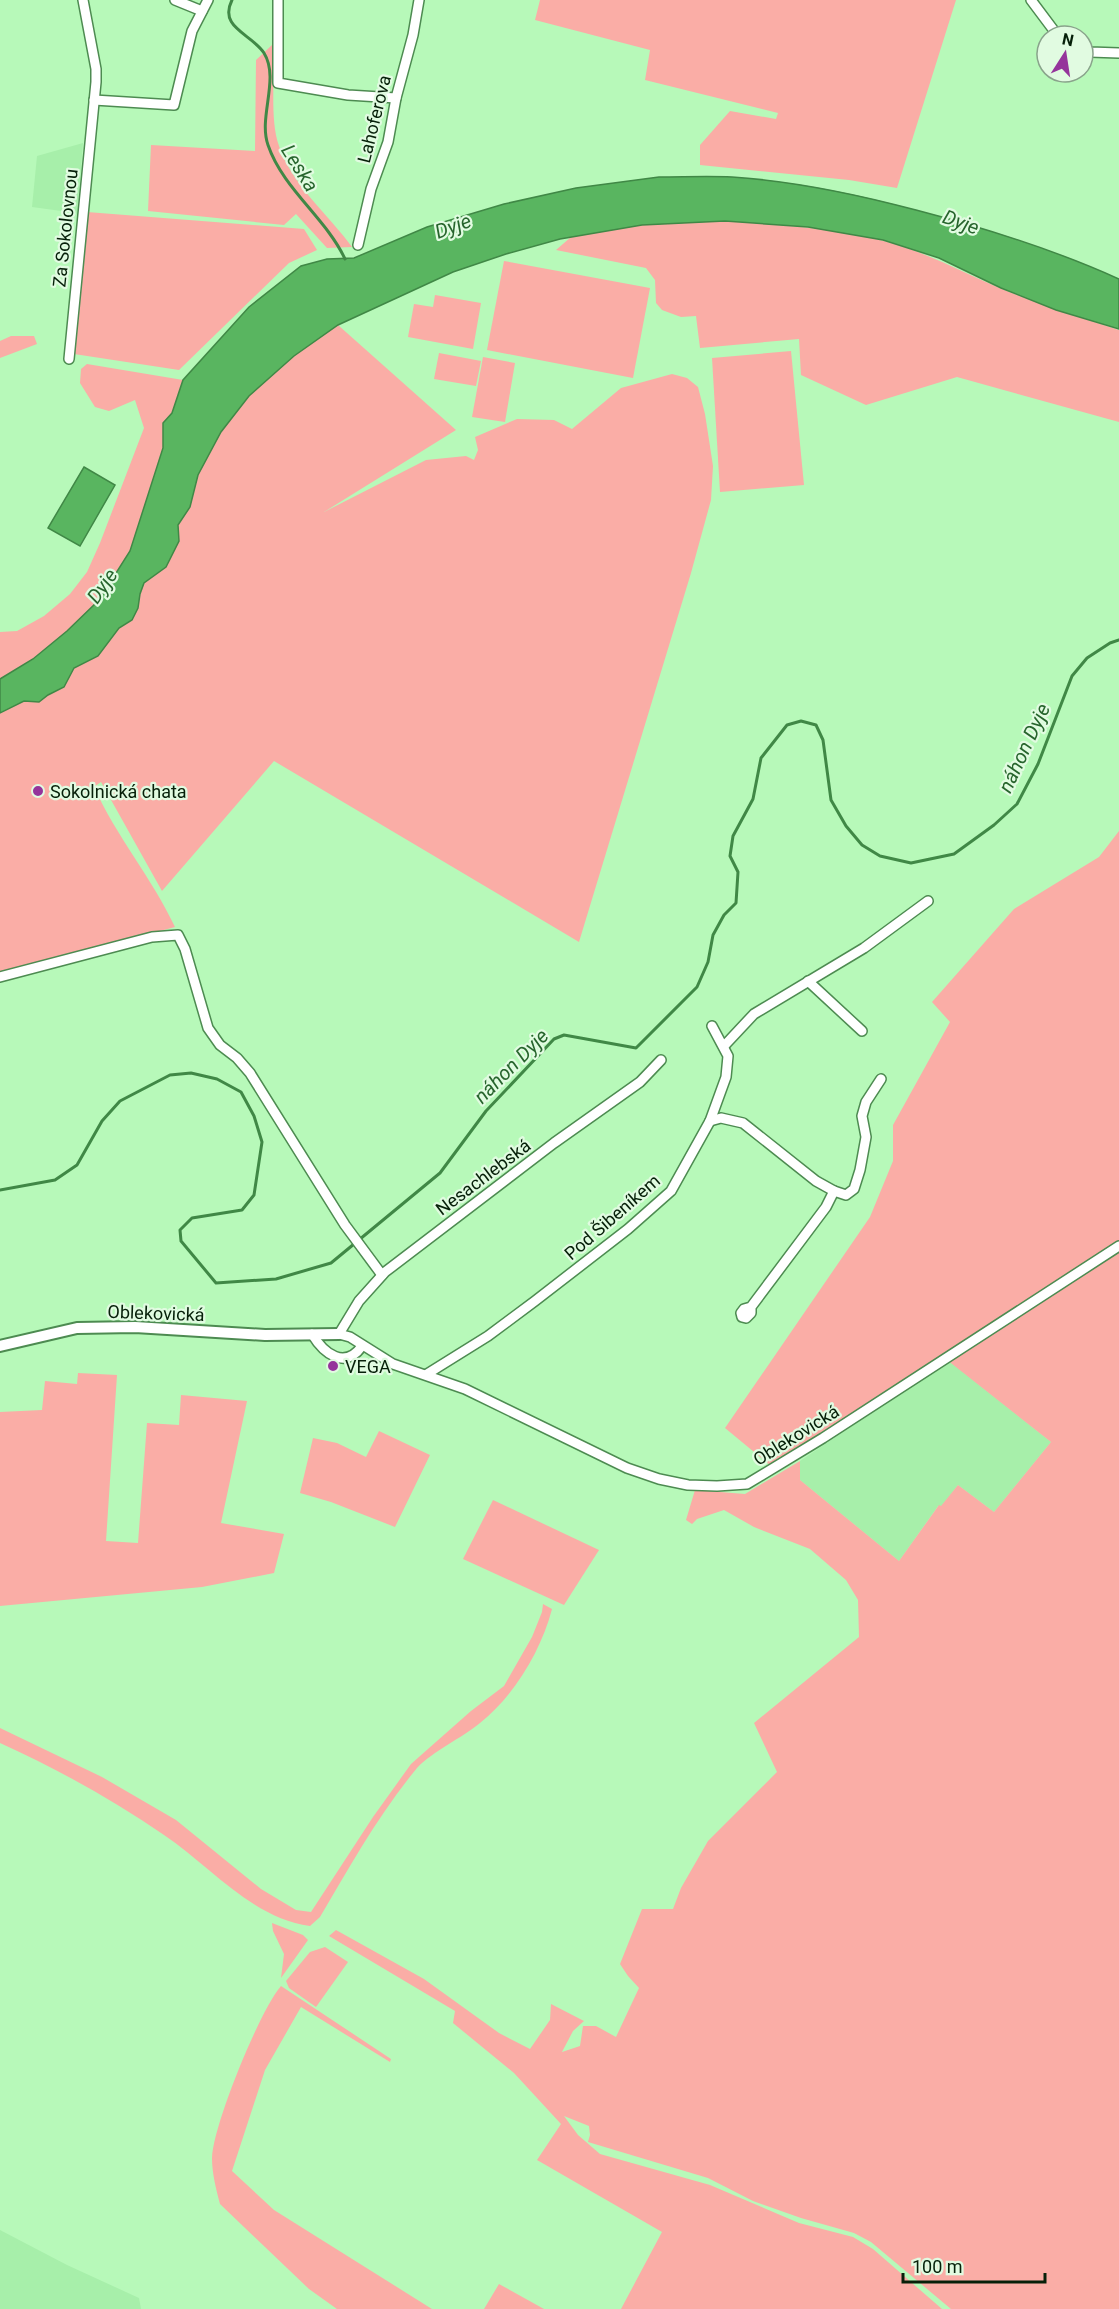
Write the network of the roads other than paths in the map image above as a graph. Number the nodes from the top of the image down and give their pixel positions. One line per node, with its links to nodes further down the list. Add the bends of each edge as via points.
1 (83, 0): 12 (street, Za Sokolovnou, via 96,69)
2 (175, 0): 7 (street)
3 (208, 0): 7 (street)
4 (278, 0): 11 (street, via 278,83 348,95)
5 (419, 0): 11 (street, Lahoferova)
6 (1031, 0): 8 (street)
7 (201, 11): 12 (street, via 192,31 174,105)
8 (1049, 24)
9 (1095, 52): 10 (street)
10 (1119, 53)
11 (396, 98): 13 (street, Lahoferova, via 388,142 371,189)
12 (94, 100): 14 (street, Za Sokolovnou)
13 (358, 245)
14 (69, 359)
15 (928, 901): 17 (street, via 864,948)
16 (0, 977): 26 (street, via 152,937 178,935 213,1037 250,1072 353,1236)
17 (808, 981): 19 (street); 20 (street, via 754,1014)
18 (712, 1026): 20 (street, Pod Šibeníkem)
19 (861, 1031)
20 (724, 1046): 23 (street, Pod Šibeníkem, via 728,1056 726,1077)
21 (661, 1060): 26 (street, Nesachlebská, via 640,1082)
22 (881, 1079): 24 (street, via 862,1116 866,1137 854,1189 846,1195)
23 (710, 1121): 24 (street, via 721,1118 743,1123); 32 (street, Pod Šibeníkem, via 664,1197 488,1336)
24 (834, 1191): 27 (street)
25 (1119, 1246): 32 (street, Oblekovická, via 747,1484 688,1485 659,1479 627,1468)
26 (382, 1275): 29 (street, Nesachlebská, via 359,1301)
27 (751, 1307)
28 (312, 1334): 29 (street, Oblekovická); 30 (street, Oblekovická, via 77,1328); 31 (street, via 327,1352 339,1358 349,1358)
29 (339, 1334): 31 (street, Oblekovická)
30 (0, 1346)
31 (362, 1346): 32 (street, Oblekovická, via 393,1364)
32 (426, 1374)

